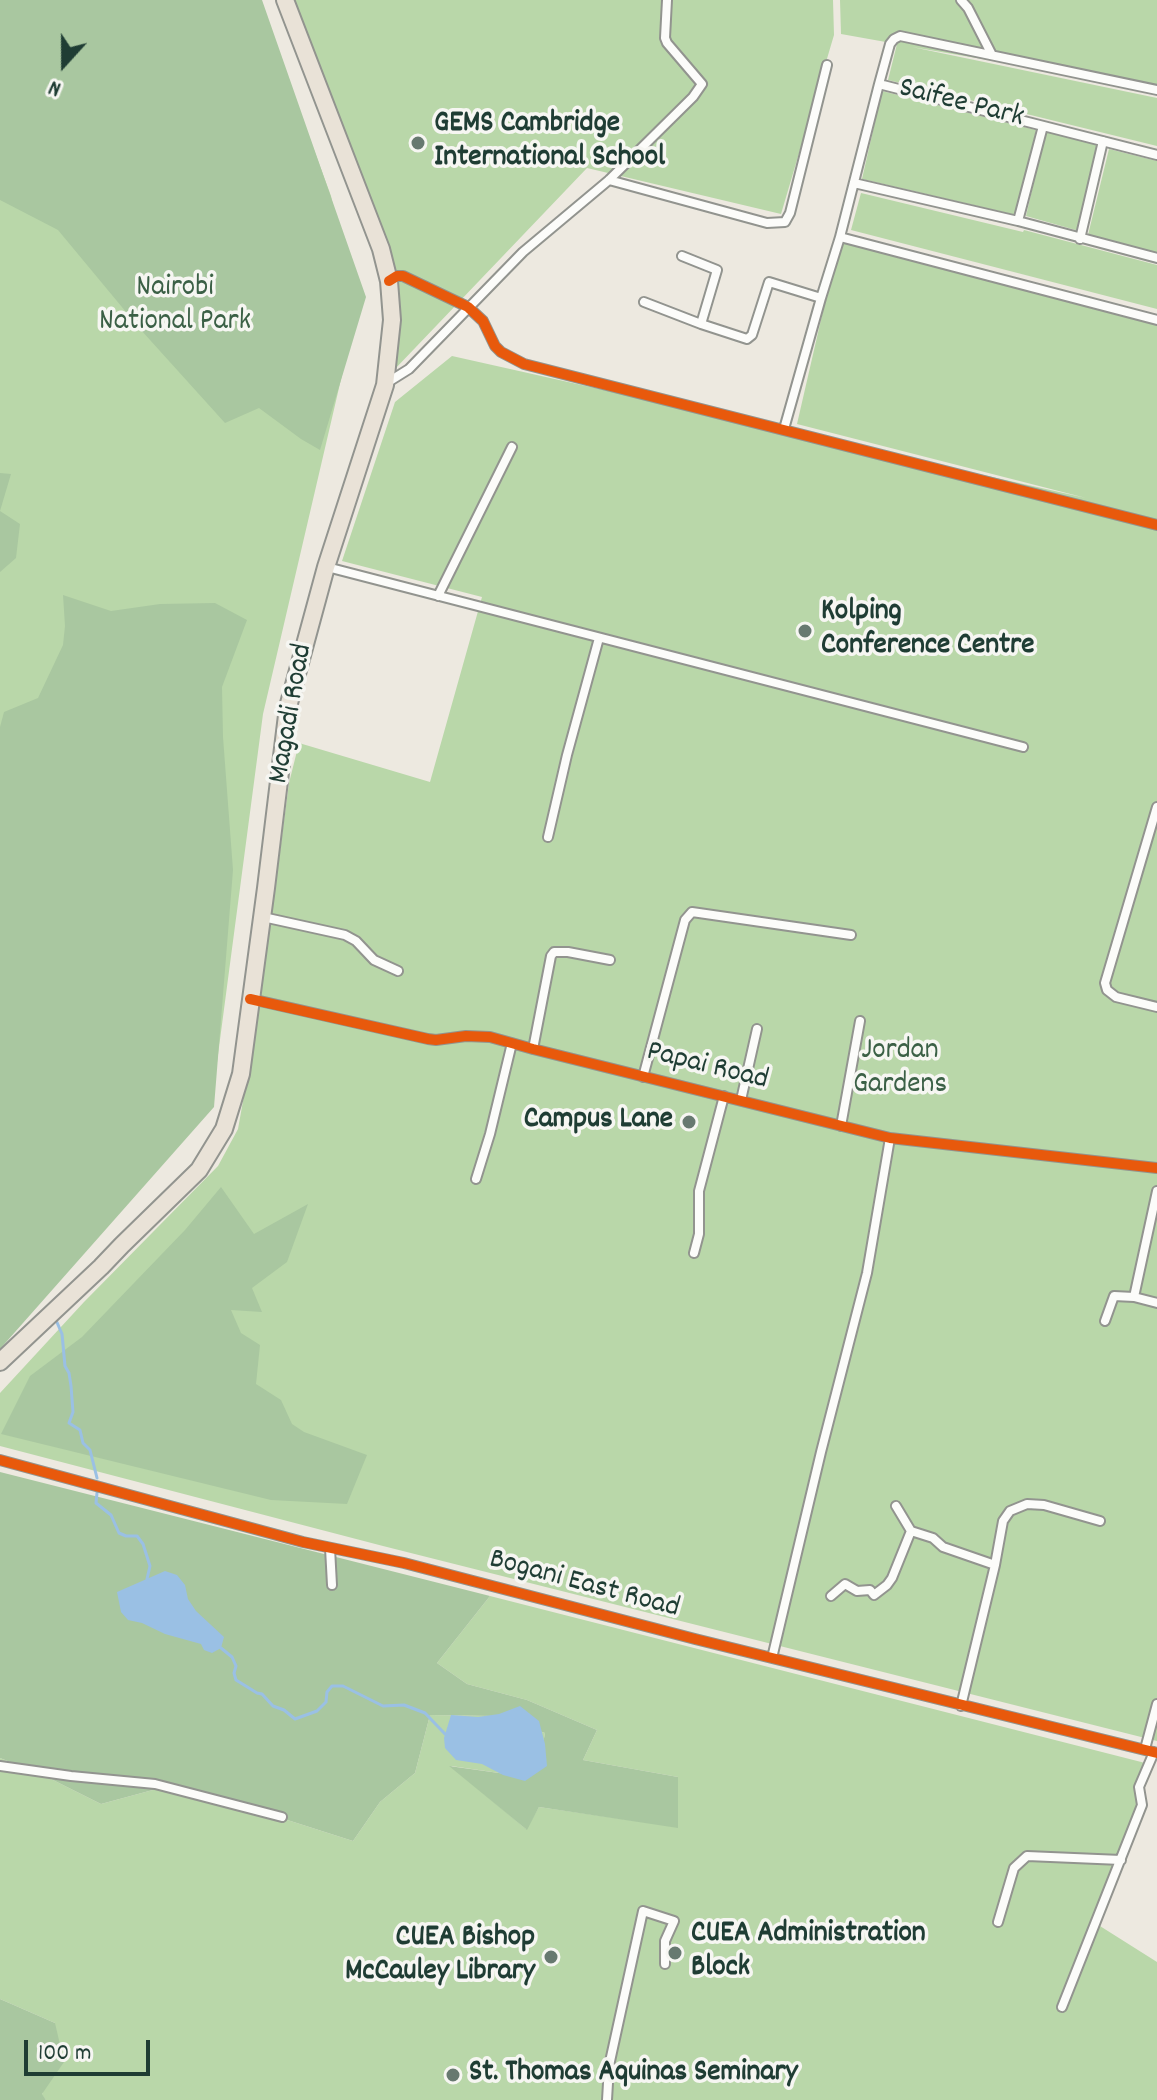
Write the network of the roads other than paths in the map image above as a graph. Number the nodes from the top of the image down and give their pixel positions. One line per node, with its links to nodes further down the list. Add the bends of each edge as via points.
1 (285, 0): 18 (highway, Magadi Road)
2 (667, 0): 11 (street, via 667,43 702,84)
3 (961, 0): 4 (street)
4 (992, 55): 6 (street, via 900,36 890,44); 7 (street)
5 (827, 65): 11 (street, via 785,222 767,223)
6 (879, 84): 8 (street, Saifee Park); 12 (street)
7 (1157, 90)
8 (1043, 126): 9 (street, Saifee Park); 13 (street, Saifee Park)
9 (1103, 141): 10 (street, Saifee Park); 15 (street)
10 (1157, 155)
11 (609, 180): 21 (street, via 523,252)
12 (854, 183): 13 (street); 14 (street)
13 (1018, 221): 15 (street)
14 (840, 237): 19 (street); 22 (street)
15 (1080, 239): 17 (street)
16 (682, 256): 23 (street, via 717,270)
17 (1157, 258)
18 (389, 281): 21 (street, via 403,276); 24 (highway, Magadi Road, via 392,320)
19 (821, 298): 23 (street, via 769,282 749,338); 25 (street)
20 (644, 302): 23 (street)
21 (468, 307): 24 (street, via 409,369); 25 (street, via 483,321 495,346 524,364)
22 (1157, 320)
23 (701, 324)
24 (385, 385): 28 (highway, Magadi Road)
25 (784, 429): 27 (street)
26 (512, 447): 29 (street)
27 (1157, 525)
28 (326, 567): 29 (street); 34 (highway, Magadi Road, via 288,707)
29 (438, 596): 30 (street)
30 (599, 638): 31 (street); 33 (street)
31 (1023, 747)
32 (1157, 807): 39 (street, via 1105,983 1116,997)
33 (548, 837)
34 (263, 917): 37 (street, via 345,935 374,960); 38 (highway, Magadi Road)
35 (851, 935): 44 (street, via 692,912 685,920)
36 (610, 960): 43 (street, via 554,952)
37 (398, 971)
38 (250, 999): 42 (street, Papai Road, via 428,1039 481,1036); 57 (highway, Magadi Road, via 241,1074 224,1129 209,1156)
39 (1157, 1007)
40 (860, 1021): 47 (street)
41 (757, 1029): 46 (street)
42 (512, 1043): 43 (street, Papai Road); 50 (street)
43 (533, 1049): 44 (street, Papai Road)
44 (643, 1077): 45 (street, Papai Road)
45 (724, 1096): 46 (street, Papai Road); 53 (street, via 699,1191)
46 (741, 1100): 47 (street, Papai Road)
47 (841, 1126): 48 (street, Papai Road)
48 (890, 1138): 49 (street, Papai Road); 66 (street, via 867,1273)
49 (1157, 1168)
50 (476, 1179)
51 (1157, 1191): 52 (street)
52 (1152, 1237): 54 (street)
53 (694, 1253)
54 (1134, 1297): 55 (street); 56 (street, via 1113,1297)
55 (1157, 1303)
56 (1105, 1321)
57 (0, 1362)
58 (0, 1460): 62 (street, Bogani East Road)
59 (896, 1506): 61 (street)
60 (1100, 1521): 63 (street, via 1044,1505 1010,1511 1003,1521)
61 (911, 1531): 63 (street); 65 (street, via 887,1585 874,1595 845,1584)
62 (330, 1548): 64 (street); 66 (street, Bogani East Road)
63 (995, 1565): 68 (street)
64 (332, 1585)
65 (831, 1596)
66 (772, 1658): 68 (street, Bogani East Road)
67 (1157, 1704): 69 (street)
68 (961, 1706): 69 (street, Bogani East Road)
69 (1152, 1752): 72 (street, via 1140,1785 1142,1805)
70 (0, 1766): 71 (street, via 155,1784)
71 (282, 1817)
72 (1121, 1860): 73 (street, via 1027,1856 1014,1868); 75 (street)
73 (998, 1922)
74 (665, 1964): 76 (street, via 665,1941 674,1921 643,1911 609,2066)
75 (1062, 2007)
76 (607, 2100)

